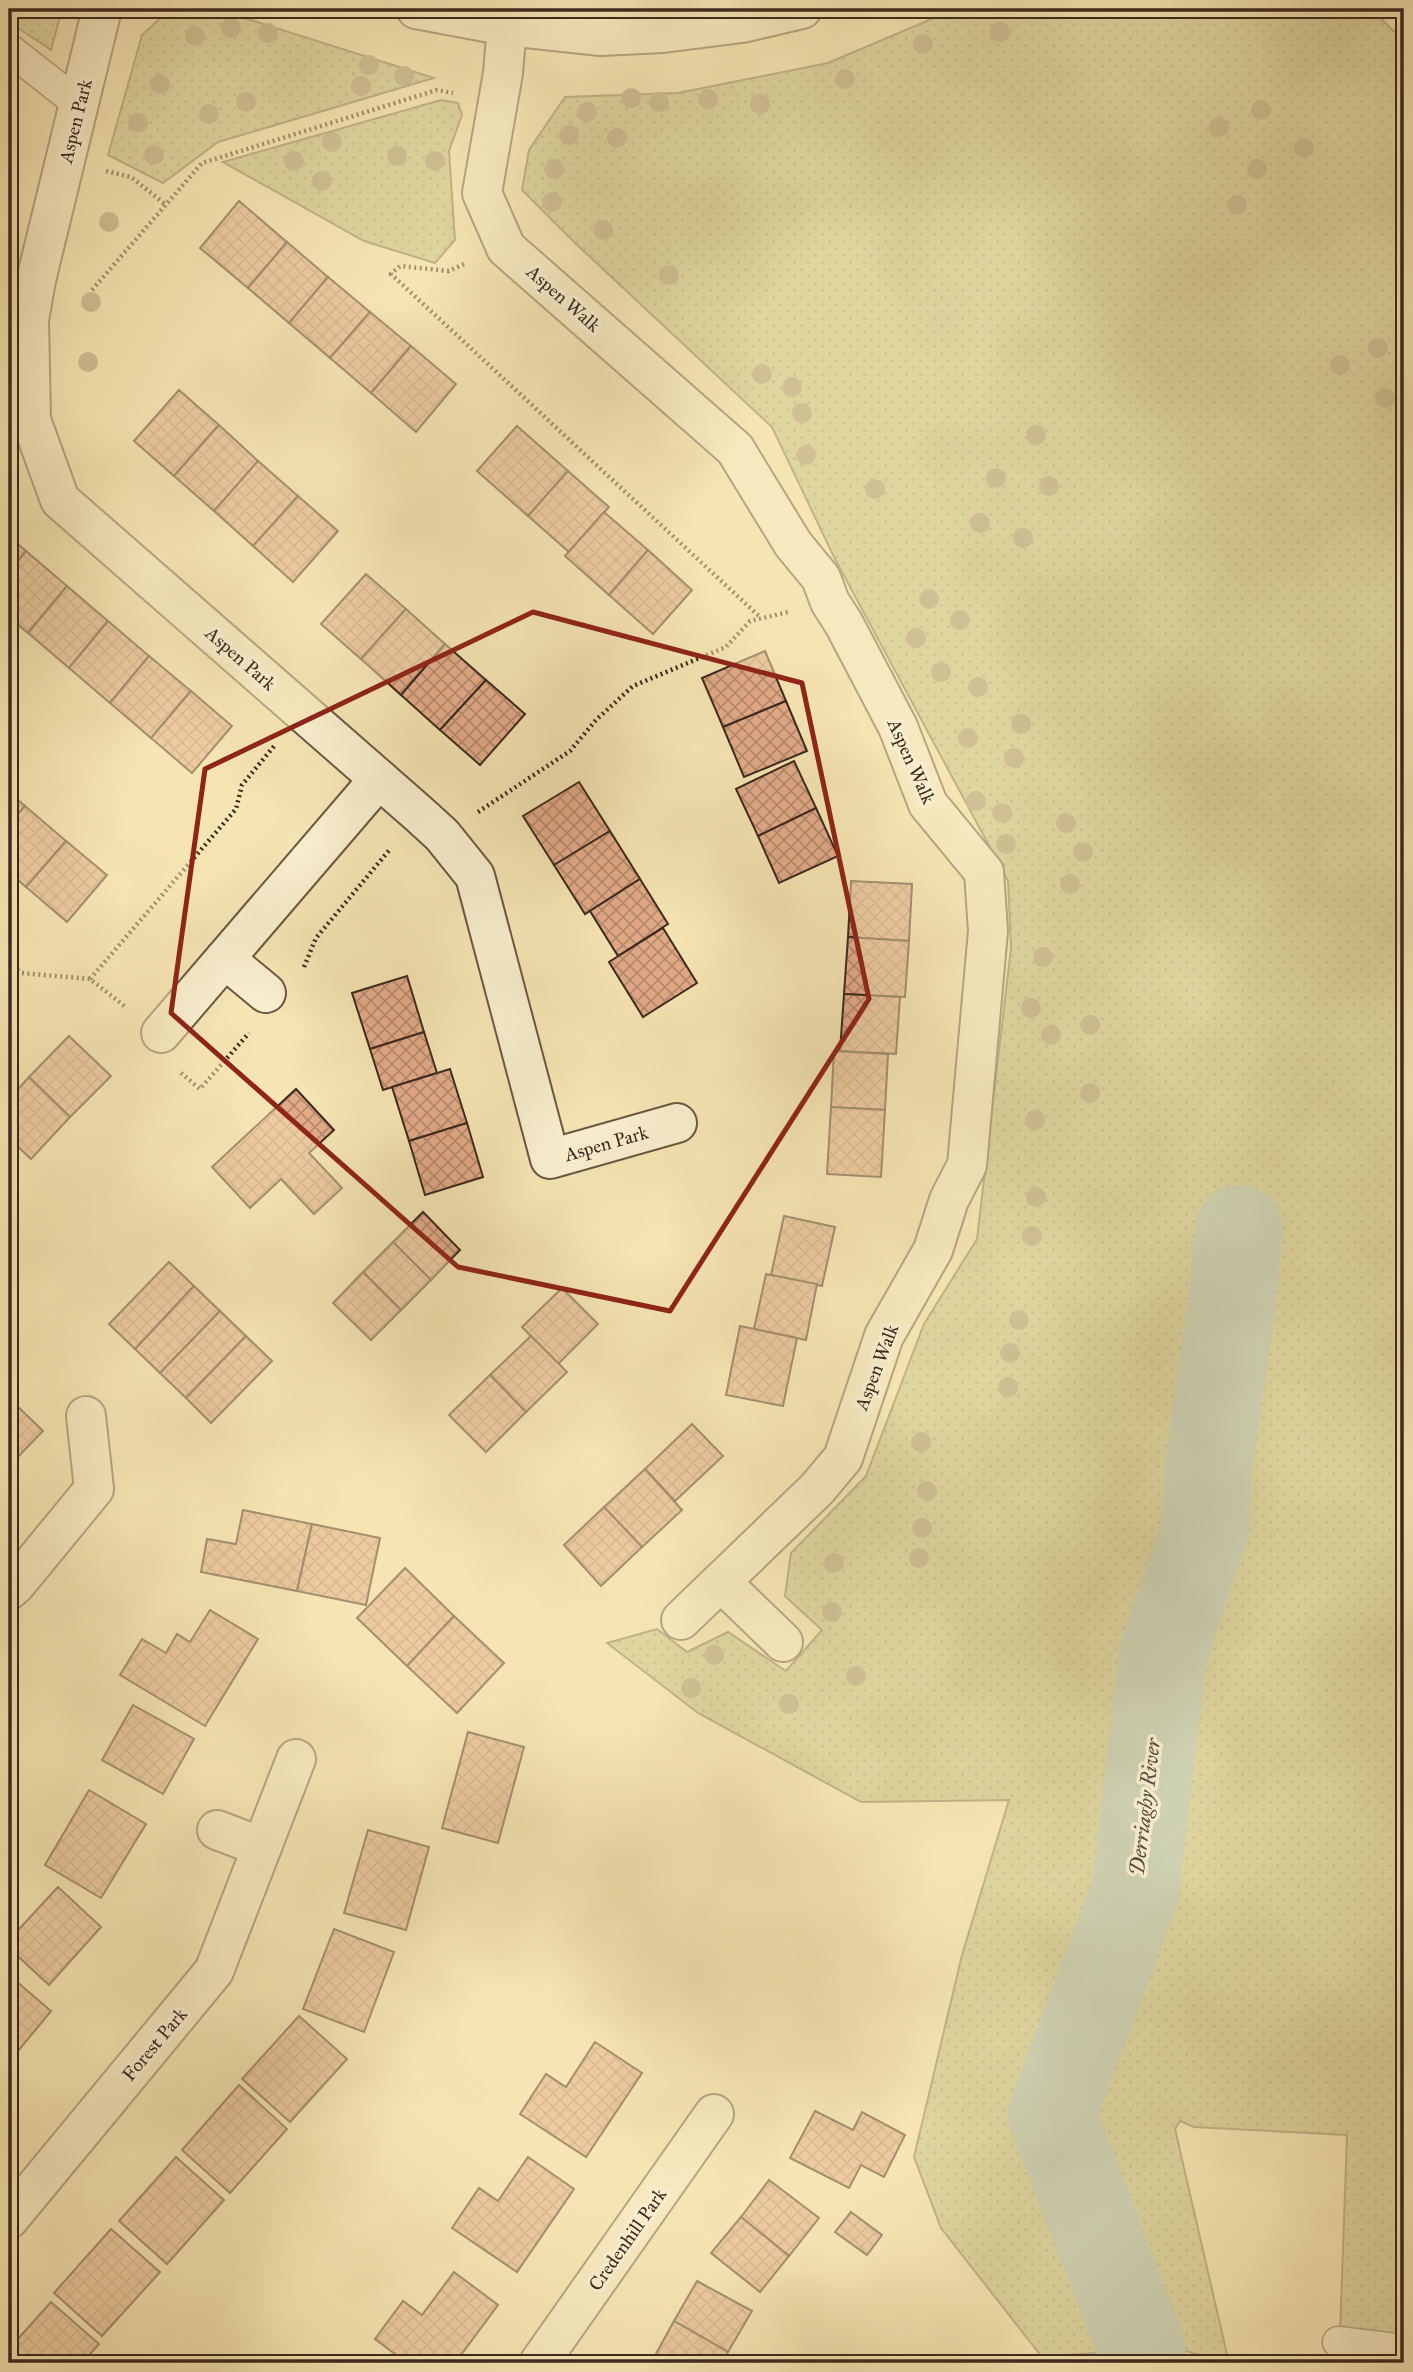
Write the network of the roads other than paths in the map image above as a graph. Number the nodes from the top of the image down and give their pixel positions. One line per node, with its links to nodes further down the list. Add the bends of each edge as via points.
1 (102, 9): 6 (street, Aspen Park)
2 (415, 9): 4 (street)
3 (803, 9): 4 (street, via 663,33 601,36)
4 (507, 26): 14 (street, Aspen Walk, via 482,193 506,248 735,449 793,544 821,578 898,727 928,804 984,872 988,932 967,1165 949,1200 933,1250 884,1336 843,1458)
5 (9, 49): 6 (lane)
6 (79, 104): 7 (street, Aspen Park, via 36,280)
7 (19, 321): 8 (street, Aspen Park, via 32,420 60,500)
8 (379, 779): 9 (street); 12 (street, Aspen Park, via 442,835 475,876 550,1159)
9 (225, 959): 10 (street); 11 (street)
10 (266, 993)
11 (161, 1033)
12 (677, 1123)
13 (86, 1416): 15 (street, via 94,1489)
14 (721, 1582): 16 (street, Aspen Walk); 17 (street)
15 (9, 1590)
16 (681, 1620)
17 (783, 1642)
18 (296, 1759): 20 (street, Forest Park)
19 (217, 1830): 20 (street)
20 (262, 1847): 22 (street, Forest Park, via 214,1971)
21 (714, 2115): 25 (street, Credenhill Park)
22 (9, 2219)
23 (1338, 2342): 24 (lane)
24 (1404, 2350)
25 (539, 2363)

